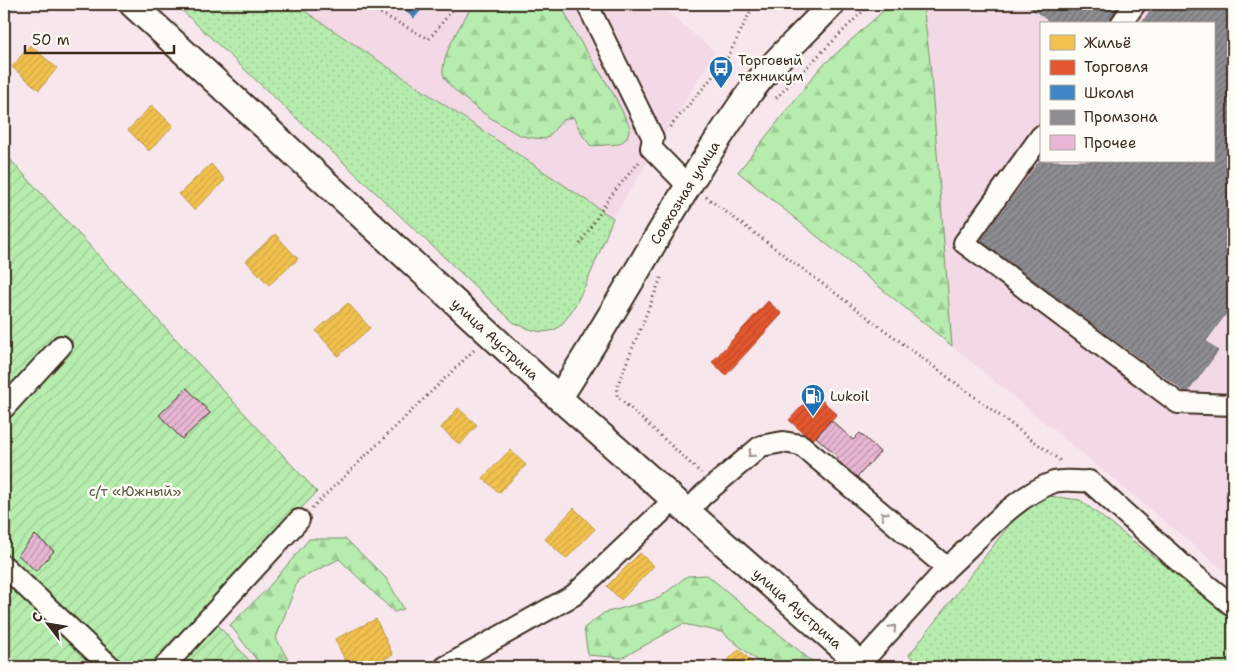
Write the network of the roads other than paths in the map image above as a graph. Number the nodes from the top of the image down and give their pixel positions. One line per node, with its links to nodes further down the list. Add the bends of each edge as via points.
1 (132, 4): 9 (main road, улица Аустрина)
2 (587, 4): 7 (lane, via 653,138 651,148)
3 (832, 4): 7 (main road, Совхозная улица, via 747,97)
4 (1135, 4): 5 (lane)
5 (1122, 22)
6 (1040, 137): 10 (lane, via 964,243 1178,403)
7 (699, 187): 9 (main road, Совхозная улица)
8 (61, 346): 11 (lane)
9 (559, 398): 12 (main road, улица Аустрина)
10 (1233, 405)
11 (4, 408)
12 (681, 506): 15 (lane, one-way to 12, via 800,445 783,442 761,446 703,495); 17 (main road, улица Аустрина); 20 (lane, via 574,595)
13 (299, 520): 19 (lane)
14 (4, 566): 18 (lane)
15 (947, 568): 16 (lane, via 1014,506 1033,494 1056,482 1089,481); 17 (lane, one-way to 15)
16 (1233, 606)
17 (862, 666)
18 (111, 667)
19 (164, 667)
20 (445, 667)

